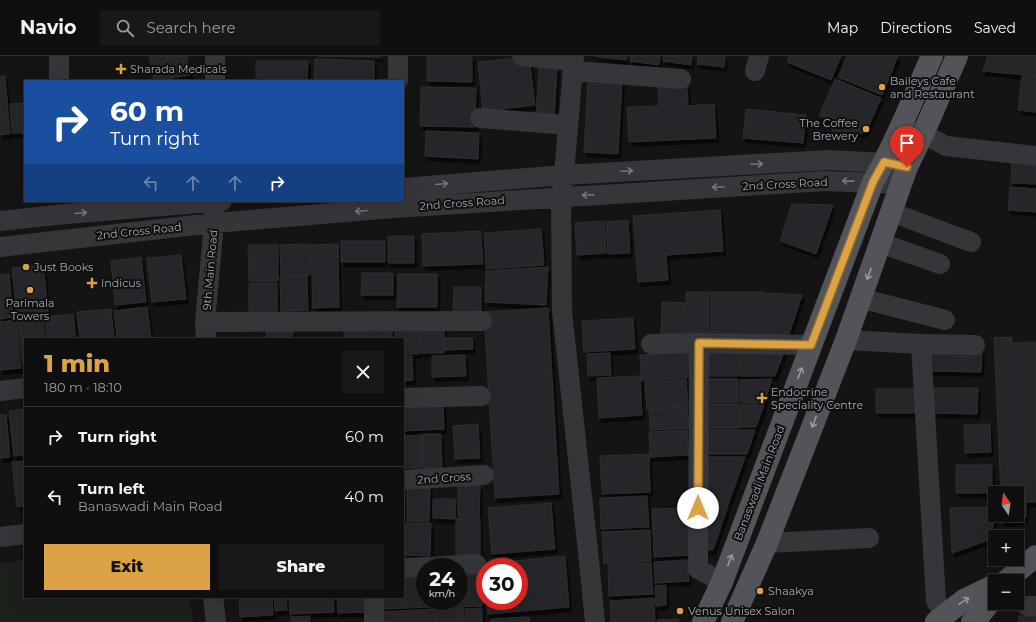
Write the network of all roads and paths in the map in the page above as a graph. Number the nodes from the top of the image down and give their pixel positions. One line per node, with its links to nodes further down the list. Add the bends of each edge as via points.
1 (59, 56): 9 (street)
2 (215, 56): 10 (street)
3 (398, 56): 11 (street)
4 (522, 56): 7 (street)
5 (932, 56): 14 (main road, Banaswadi Main Road)
6 (957, 56): 15 (main road)
7 (573, 62): 8 (street); 13 (street)
8 (681, 79)
9 (59, 80)
10 (215, 80)
11 (398, 80)
12 (480, 118): 13 (street)
13 (568, 125): 18 (street)
14 (899, 130): 15 (street); 17 (main road, Banaswadi Main Road)
15 (924, 134): 16 (street, via 946,146); 19 (main road)
16 (1036, 156)
17 (884, 162): 18 (street, 2nd Cross Road, one-way to 17, via 828,160); 19 (street, 2nd Cross Road); 20 (main road, Banaswadi Main Road)
18 (564, 175): 21 (street, 2nd Cross Road, one-way to 18); 22 (street)
19 (904, 176): 20 (street, 2nd Cross Road); 27 (main road)
20 (873, 182): 22 (street, 2nd Cross Road, one-way to 22, via 824,181); 43 (main road, Banaswadi Main Road)
21 (404, 188)
22 (561, 197): 25 (street, 2nd Cross Road); 69 (street, via 562,311)
23 (193, 202): 26 (street, 2nd Cross Road, one-way to 23)
24 (216, 202): 29 (street, 9th Main Road)
25 (394, 204): 29 (street, 2nd Cross Road, one-way to 29)
26 (55, 208): 28 (street, 2nd Cross Road); 30 (street)
27 (891, 212): 31 (street); 32 (main road)
28 (0, 221)
29 (214, 222): 30 (street, 2nd Cross Road); 38 (street, 9th Main Road)
30 (54, 240): 33 (street, 2nd Cross Road)
31 (971, 242)
32 (880, 243): 34 (street); 35 (main road, one-way to 35)
33 (0, 246)
34 (940, 264)
35 (860, 298): 36 (street); 39 (main road)
36 (945, 320)
37 (482, 321): 38 (street)
38 (205, 330)
39 (846, 340): 42 (street); 54 (main road, one-way to 54)
40 (699, 343): 41 (street); 43 (street); 61 (street, via 698,569)
41 (651, 344)
42 (921, 344): 44 (street); 66 (street, via 936,601)
43 (811, 345): 61 (main road, Banaswadi Main Road, one-way to 43)
44 (975, 345)
45 (24, 388): 46 (street)
46 (0, 391)
47 (481, 396): 48 (street)
48 (404, 398)
49 (484, 475): 50 (street, 2nd Cross)
50 (404, 480)
51 (24, 534): 52 (street)
52 (0, 537)
53 (869, 538): 54 (street)
54 (767, 543): 71 (main road)
55 (1036, 556): 60 (main road)
56 (476, 564): 57 (street)
57 (468, 565)
58 (416, 567): 59 (street)
59 (404, 568)
60 (1012, 574)
61 (722, 582): 70 (main road, Banaswadi Main Road)
62 (988, 588): 66 (main road, one-way to 62, via 964,600)
63 (213, 598): 67 (street)
64 (374, 598): 68 (street)
65 (988, 605): 72 (main road)
66 (940, 618)
67 (216, 622)
68 (374, 622)
69 (594, 622)
70 (703, 622)
71 (732, 622)
72 (972, 622)

